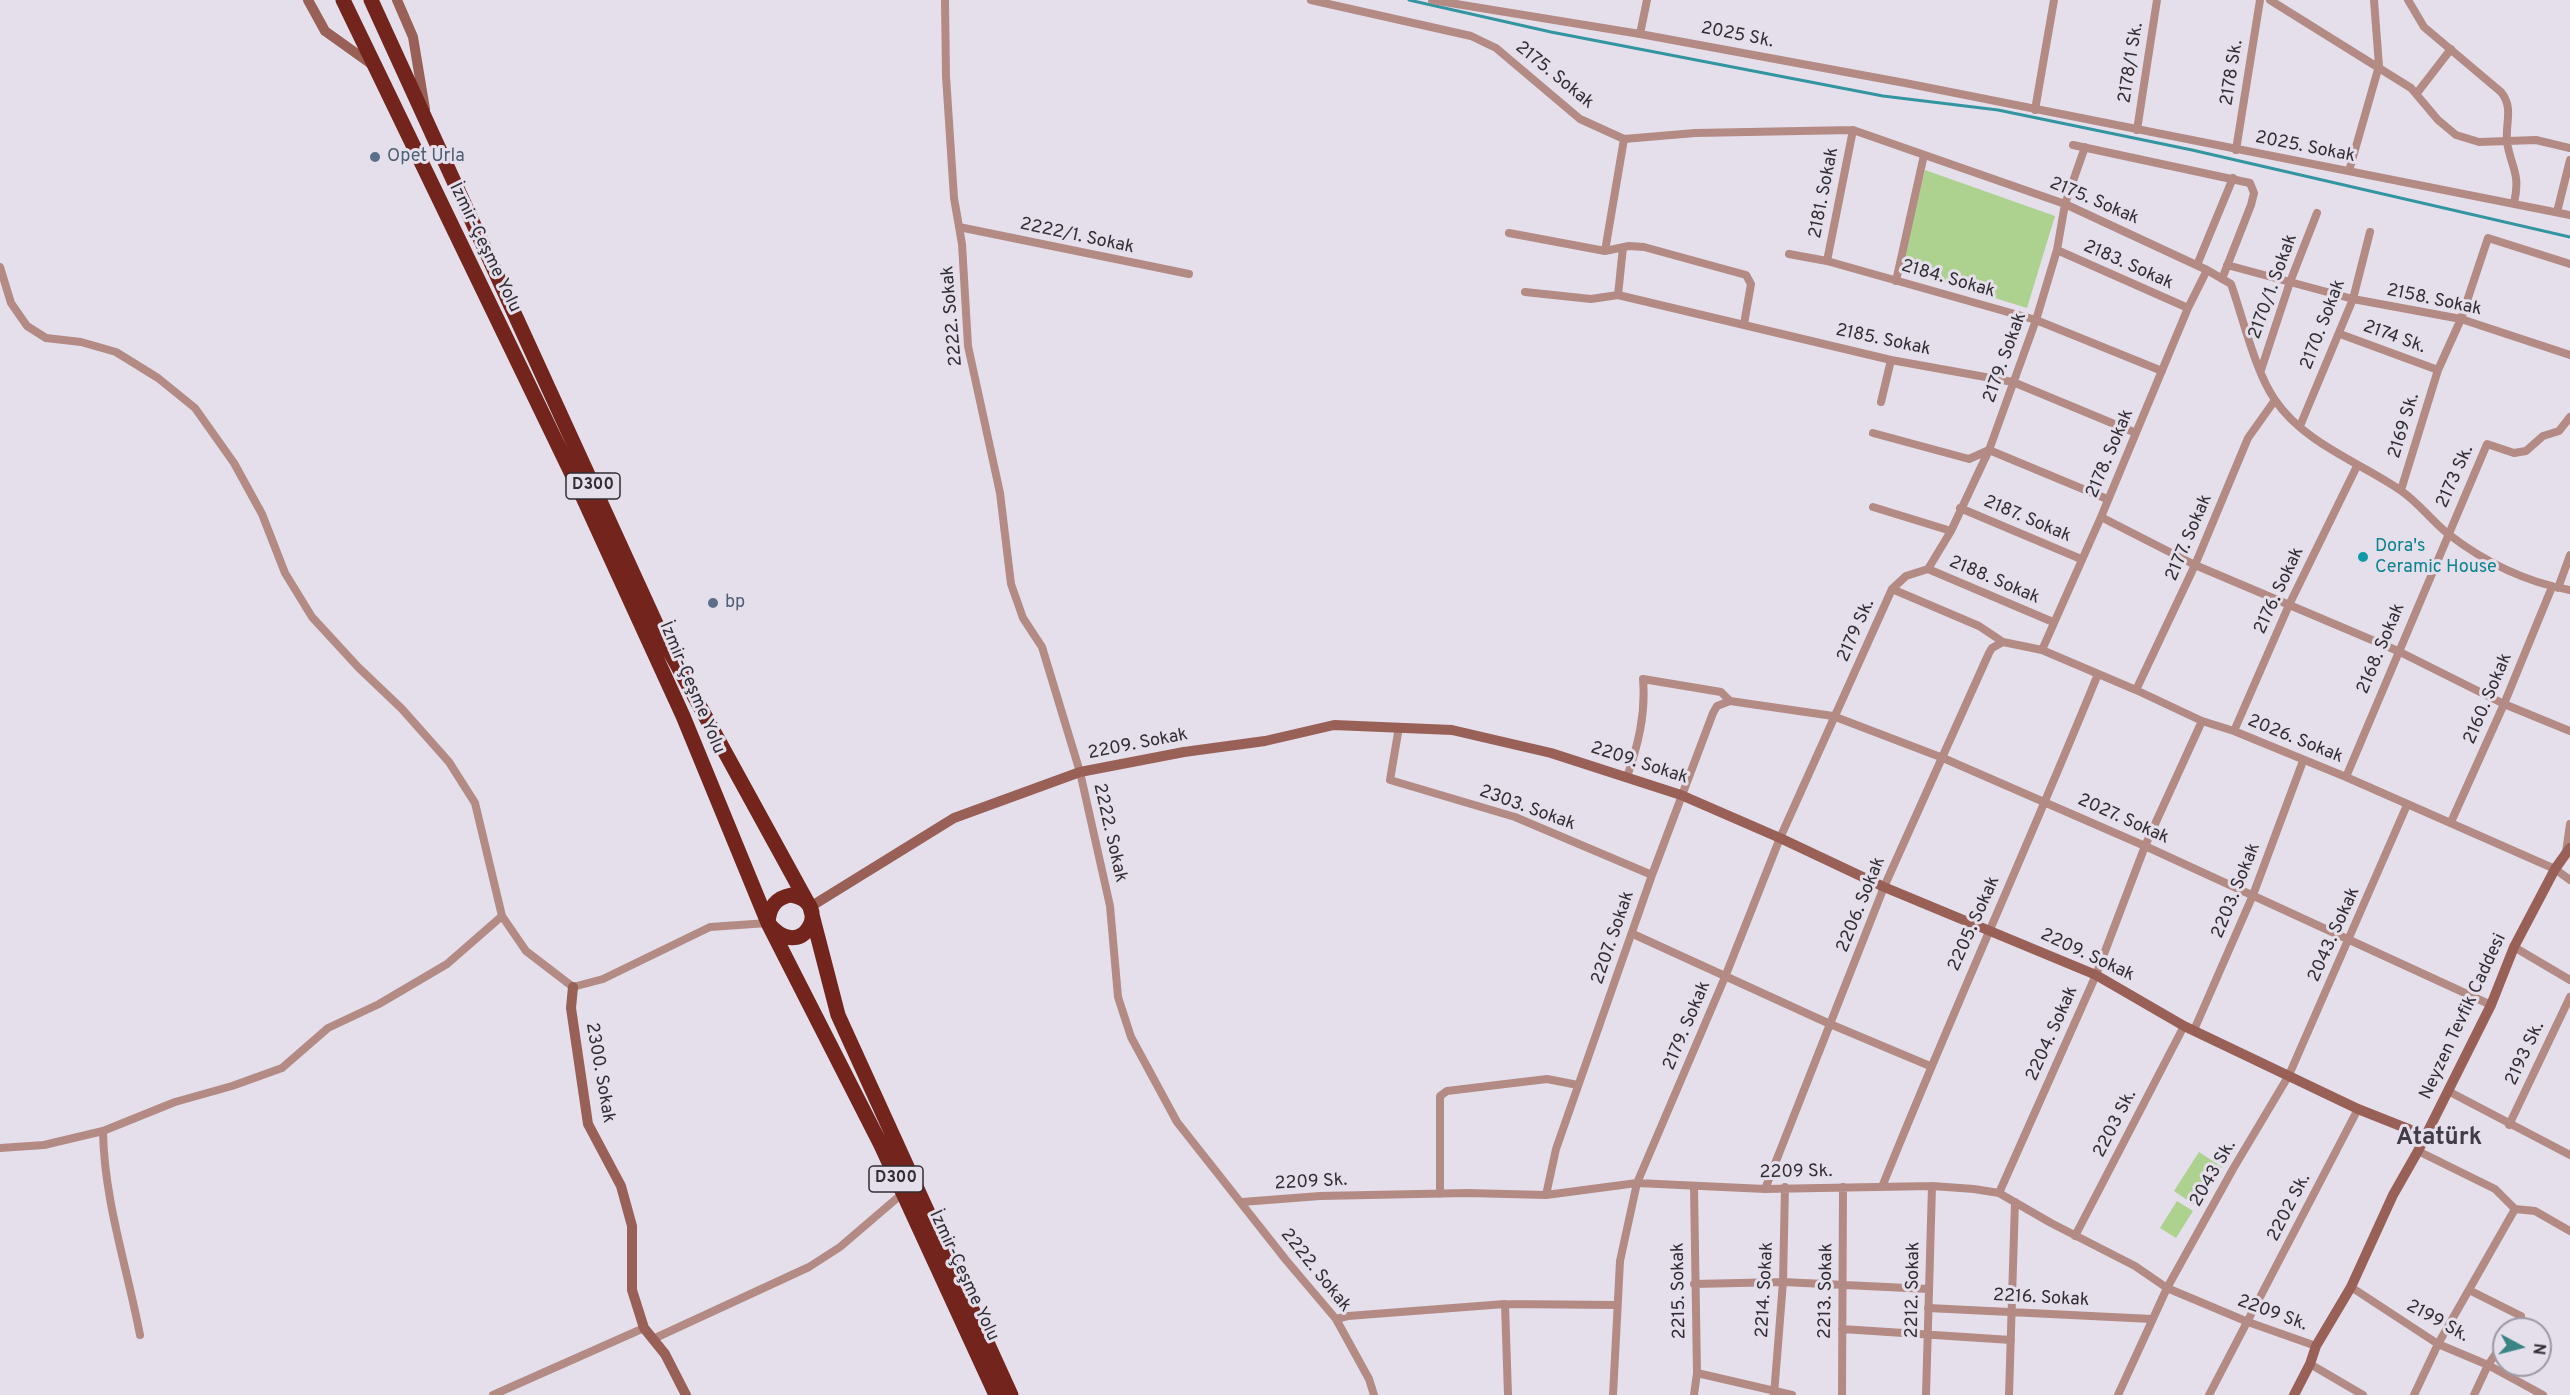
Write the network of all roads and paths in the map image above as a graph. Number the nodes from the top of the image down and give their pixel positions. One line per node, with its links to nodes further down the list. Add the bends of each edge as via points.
1 (308, 0): 19 (street, via 325,31)
2 (334, 0): 19 (highway)
3 (343, 0): 19 (highway, İzmir-Çeşme Yolu / D300)
4 (371, 0): 22 (highway, İzmir-Çeşme Yolu / D300)
5 (397, 0): 22 (street, via 413,37)
6 (945, 0): 40 (street, 2222. Sokak, via 946,76)
7 (1311, 0): 25 (street, 2175. Sokak, via 1471,36 1496,48 1580,119)
8 (1432, 0): 16 (street, 2025 Sk.)
9 (1647, 0): 16 (street)
10 (2054, 0): 21 (street)
11 (2157, 0): 24 (street, 2178/1 Sk.)
12 (2260, 0): 30 (street, 2178 Sk.)
13 (2270, 0): 18 (street)
14 (2374, 0): 18 (street)
15 (2408, 0): 17 (street, via 2424,27)
16 (1640, 34): 21 (street, 2025 Sk.)
17 (2451, 49): 20 (street); 26 (street, via 2501,92 2509,109)
18 (2379, 66): 20 (street); 33 (street)
19 (374, 67): 128 (highway, İzmir-Çeşme Yolu / D300, via 586,503 683,716)
20 (2417, 93): 26 (street, via 2438,120 2457,135 2478,142)
21 (2035, 110): 24 (street, 2025. Sokak)
22 (426, 118): 126 (highway, İzmir-Çeşme Yolu / D300, via 664,641)
23 (1853, 130): 25 (street, 2175. Sokak, via 1695,133); 31 (street, 2175. Sokak); 47 (street, 2181. Sokak)
24 (2137, 130): 30 (street, 2025. Sokak)
25 (1624, 139): 45 (street)
26 (2507, 142): 29 (street, via 2536,140); 35 (street, via 2517,176)
27 (2073, 145): 28 (street)
28 (2085, 147): 34 (street); 36 (street, 2179. Sokak)
29 (2570, 148)
30 (2236, 150): 33 (street, 2025. Sokak)
31 (1924, 155): 36 (street, 2175. Sokak); 55 (street)
32 (2570, 160): 37 (street)
33 (2349, 171): 35 (street, 2025. Sokak)
34 (2233, 178): 49 (street); 50 (street, via 2250,183 2254,193)
35 (2514, 203): 37 (street, 2025. Sokak)
36 (2065, 204): 44 (street, 2179. Sokak); 49 (street, 2175. Sokak)
37 (2557, 212): 39 (street, 2025. Sokak)
38 (2317, 213): 56 (street, 2170/1. Sokak)
39 (2570, 216)
40 (959, 227): 53 (street, 2222/1. Sokak); 110 (street, 2222. Sokak, via 968,346 1000,493 1011,584 1023,618 1042,647)
41 (2370, 232): 59 (street, 2170. Sokak)
42 (1509, 233): 45 (street)
43 (1623, 247): 45 (street); 58 (street); 63 (street, via 1644,247 1746,275 1751,284)
44 (2057, 250): 60 (street, 2183. Sokak); 62 (street, 2179. Sokak)
45 (1605, 251)
46 (1789, 255): 47 (street, 2184. Sokak)
47 (1827, 261): 55 (street, 2184. Sokak)
48 (2570, 264): 61 (street, 2169 Sk., via 2488,238)
49 (2197, 265): 52 (street, 2175. Sokak)
50 (2227, 265): 54 (street); 56 (street, 2158. Sokak)
51 (0, 267): 127 (street, via 11,303 27,326 46,338 116,352 158,378 195,408 234,463 262,514 285,573 312,617 449,762 475,803)
52 (2207, 270): 54 (street, 2175. Sokak); 60 (street, 2178. Sokak)
53 (1189, 274)
54 (2222, 279): 67 (street, 2175. Sokak, via 2231,284)
55 (1896, 281): 62 (street, 2184. Sokak)
56 (2290, 282): 59 (street, 2158. Sokak); 67 (street, 2170/1. Sokak)
57 (1526, 292): 58 (street, via 1591,299)
58 (1618, 295): 63 (street, 2185. Sokak)
59 (2353, 299): 61 (street, 2158. Sokak); 64 (street, 2170. Sokak)
60 (2188, 308): 69 (street, 2178. Sokak)
61 (2461, 319): 65 (street, 2158. Sokak); 68 (street, 2169 Sk.)
62 (2036, 320): 69 (street, 2184. Sokak); 70 (street, 2179. Sokak)
63 (1744, 324): 66 (street, 2185. Sokak)
64 (2340, 334): 68 (street, 2174 Sk.); 74 (street, 2170. Sokak)
65 (2570, 355)
66 (1891, 360): 70 (street, 2185. Sokak); 72 (street)
67 (2261, 370): 71 (street, 2175. Sokak)
68 (2438, 370): 79 (street, 2169 Sk.)
69 (2162, 371): 76 (street, 2178. Sokak)
70 (2013, 382): 76 (street, 2185. Sokak); 77 (street, 2179. Sokak)
71 (2275, 400): 74 (street, 2175. Sokak); 88 (street, 2177. Sokak, via 2248,438)
72 (1881, 402)
73 (2570, 417): 85 (street, 2173 Sk., via 2561,428 2519,453 2487,444)
74 (2300, 426): 78 (street, 2175. Sokak)
75 (1873, 433): 77 (street, via 1969,459)
76 (2136, 433): 80 (street, 2178. Sokak)
77 (1989, 450): 80 (street); 82 (street, 2179. Sokak)
78 (2357, 466): 79 (street, 2175. Sokak); 93 (street, 2176. Sokak)
79 (2401, 490): 85 (street, 2175. Sokak)
80 (2108, 499): 83 (street, 2178. Sokak)
81 (1873, 507): 84 (street)
82 (1960, 508): 84 (street, 2179. Sokak); 87 (street, 2187. Sokak)
83 (2101, 517): 87 (street, 2178. Sokak); 88 (street)
84 (1951, 531): 89 (street, 2179. Sokak)
85 (2447, 534): 90 (street, 2175. Sokak, via 2509,573); 97 (street, 2168. Sokak)
86 (2570, 555): 90 (street, 2160. Sokak)
87 (2082, 559): 94 (street, 2178. Sokak)
88 (2195, 565): 93 (street); 100 (street, 2177. Sokak)
89 (1928, 569): 91 (street, 2188. Sokak, via 1906,576); 94 (street, 2188. Sokak)
90 (2555, 588): 92 (street, 2175. Sokak); 102 (street, 2160. Sokak)
91 (1892, 589): 95 (street, via 1979,626); 99 (street, 2179 Sk.)
92 (2570, 590)
93 (2289, 605): 97 (street); 106 (street, 2176. Sokak)
94 (2054, 622): 96 (street, 2178. Sokak)
95 (2003, 642): 96 (street, 2026. Sokak); 108 (street, 2206. Sokak, via 1989,653)
96 (2042, 650): 98 (street, 2026. Sokak)
97 (2398, 651): 102 (street); 112 (street, 2168. Sokak)
98 (2098, 674): 100 (street, 2026. Sokak); 114 (street, 2205. Sokak)
99 (1849, 684): 103 (street, 2179. Sokak)
100 (2136, 690): 104 (street, 2026. Sokak)
101 (1730, 701): 103 (street, 2027. Sokak); 111 (street, 2027. Sokak, via 1721,692 1643,679 1641,733); 113 (street, 2207. Sokak, via 1713,713)
102 (2504, 705): 107 (street); 116 (street, 2160. Sokak)
103 (1833, 716): 108 (street, 2027. Sokak); 118 (street, 2179. Sokak)
104 (2202, 722): 106 (street, 2026. Sokak); 119 (street, 2204. Sokak)
105 (1399, 727): 110 (street, 2209. Sokak, via 1334,726); 111 (street, 2209. Sokak, via 1479,734); 122 (street, 2303. Sokak, via 1390,780 1515,817)
106 (2234, 731): 109 (street, 2026. Sokak)
107 (2570, 731)
108 (1943, 758): 114 (street, 2027. Sokak); 124 (street, 2206. Sokak)
109 (2304, 761): 112 (street, 2026. Sokak); 125 (street, 2203. Sokak)
110 (1080, 772): 126 (street, 2209. Sokak, via 954,818); 163 (street, 2222. Sokak, via 1110,906 1118,996 1131,1037 1177,1122)
111 (1627, 777): 113 (street, 2209. Sokak)
112 (2346, 777): 115 (street, 2026. Sokak)
113 (1681, 795): 118 (street, 2209. Sokak); 122 (street, 2207. Sokak)
114 (2045, 802): 119 (street, 2027. Sokak); 129 (street, 2205. Sokak)
115 (2407, 805): 116 (street, 2026. Sokak); 131 (street, 2043. Sokak)
116 (2451, 822): 121 (street, 2026. Sokak)
117 (2570, 824): 120 (street)
118 (1780, 838): 124 (street, 2209. Sokak); 134 (street, 2179. Sokak)
119 (2145, 846): 125 (street, 2027. Sokak); 133 (street, 2204. Sokak)
120 (2568, 851): 121 (street, Neyzen Tevfik Caddesi)
121 (2554, 869): 123 (street, 2026. Sokak); 132 (street, Neyzen Tevfik Caddesi)
122 (1652, 875): 130 (street, 2207. Sokak)
123 (2570, 880)
124 (1884, 887): 129 (street, 2209. Sokak); 139 (street, 2206. Sokak)
125 (2253, 895): 131 (street, 2027. Sokak); 140 (street, 2203. Sokak)
126 (810, 907): 128 (highway, via 798,897 784,897 772,905); 128 (highway, via 813,918 802,936 782,936); 199 (highway, İzmir-Çeşme Yolu / D300, via 838,1015)
127 (502, 916): 136 (street, via 526,951); 147 (street, via 447,964 380,1004 328,1028 282,1068 175,1102)
128 (768, 923): 136 (street, via 710,927 603,980); 159 (highway, İzmir-Çeşme Yolu / D300)
129 (1989, 929): 133 (street, 2209. Sokak); 141 (street, 2205. Sokak)
130 (1633, 934): 134 (street); 143 (street, 2207. Sokak)
131 (2350, 939): 138 (street, 2027. Sokak); 142 (street, 2043. Sokak)
132 (2514, 947): 135 (street); 138 (street, Neyzen Tevfik Caddesi)
133 (2096, 975): 140 (street, 2209. Sokak); 160 (street, 2204. Sokak)
134 (1725, 977): 139 (street); 152 (street, 2179. Sokak)
135 (2570, 980)
136 (573, 987): 183 (street, 2300. Sokak, via 571,1008 588,1124 621,1186 632,1226 632,1290)
137 (2570, 997): 146 (street, 2193 Sk.)
138 (2492, 1005): 144 (street, Neyzen Tevfik Caddesi)
139 (1830, 1024): 141 (street); 158 (street, 2206. Sokak)
140 (2189, 1028): 142 (street, 2209. Sokak); 167 (street, 2203 Sk.)
141 (1930, 1066): 157 (street, 2205. Sokak)
142 (2289, 1076): 145 (street, 2209. Sokak); 172 (street, 2043 Sk.)
143 (1578, 1085): 161 (street, via 1547,1078 1447,1090 1440,1096); 162 (street, 2207. Sokak, via 1556,1149)
144 (2448, 1091): 146 (street); 148 (street, Neyzen Tevfik Caddesi)
145 (2358, 1109): 148 (street, 2209. Sokak); 182 (street, 2202 Sk.)
146 (2509, 1125): 151 (street)
147 (103, 1131): 149 (street, via 44,1145); 185 (street, via 107,1189)
148 (2426, 1136): 150 (street, Neyzen Tevfik Caddesi)
149 (0, 1148)
150 (2418, 1151): 165 (street, via 2495,1190); 171 (street, Neyzen Tevfik Caddesi)
151 (2570, 1154)
152 (1637, 1183): 153 (street, 2209 Sk.); 162 (street, 2209 Sk.); 176 (street, 2179. Sokak, via 1620,1261)
153 (1694, 1186): 158 (street, 2209 Sk.); 169 (street, 2215. Sokak)
154 (1932, 1186): 157 (street, 2209 Sk.); 160 (street, 2209 Sk.); 173 (street, 2212. Sokak)
155 (1785, 1187): 156 (street, 2209 Sk.); 158 (street, 2209 Sk.); 168 (street, 2214. Sokak)
156 (1843, 1187): 157 (street, 2209 Sk.); 170 (street, 2213. Sokak)
157 (1882, 1187)
158 (1765, 1189)
159 (903, 1193): 187 (street, via 840,1247 809,1267); 198 (highway, İzmir-Çeşme Yolu / D300)
160 (1999, 1193): 164 (street, 2209 Sk.)
161 (1440, 1194): 162 (street, 2209 Sk.); 163 (street, 2209 Sk.)
162 (1546, 1195)
163 (1242, 1202): 180 (street, 2222. Sokak)
164 (2015, 1202): 167 (street, 2209 Sk.); 178 (street)
165 (2515, 1209): 166 (street, via 2535,1211); 174 (street)
166 (2570, 1231)
167 (2075, 1236): 172 (street, 2209 Sk., via 2135,1266)
168 (1783, 1282): 169 (street); 170 (street); 195 (street, 2214. Sokak)
169 (1694, 1284): 194 (street, 2215. Sokak)
170 (1844, 1286): 173 (street); 184 (street, 2213. Sokak)
171 (2351, 1287): 189 (street, 2199 Sk.); 190 (street, Neyzen Tevfik Caddesi)
172 (2167, 1288): 181 (street); 182 (street, 2209 Sk.)
173 (1928, 1289): 177 (street, 2212. Sokak)
174 (2469, 1290): 179 (street); 189 (street)
175 (1505, 1304): 176 (street); 180 (street); 201 (street)
176 (1617, 1305): 202 (street, 2179. Sokak)
177 (1928, 1308): 178 (street, 2216. Sokak); 186 (street, 2212. Sokak)
178 (2012, 1312): 181 (street, 2216. Sokak); 188 (street)
179 (2521, 1317)
180 (1336, 1319): 200 (street, 2222. Sokak)
181 (2152, 1319): 208 (street)
182 (2248, 1322): 190 (street, 2209 Sk.); 209 (street, 2202 Sk.)
183 (644, 1328): 187 (street, 2300. Sokak); 196 (street)
184 (1842, 1329): 186 (street); 205 (street, 2213. Sokak)
185 (140, 1335)
186 (1928, 1336): 188 (street); 206 (street, 2212. Sokak)
187 (653, 1339): 197 (street, 2300. Sokak)
188 (2011, 1340): 207 (street)
189 (2438, 1344): 193 (street, 2199 Sk.); 212 (street)
190 (2316, 1346): 192 (street, Neyzen Tevfik Caddesi)
191 (2492, 1359): 193 (street)
192 (2310, 1364): 210 (street, Neyzen Tevfik Caddesi); 211 (street)
193 (2488, 1365): 213 (street); 214 (street, 2199 Sk.)
194 (1697, 1373): 195 (street); 203 (street, 2215. Sokak)
195 (1774, 1393): 204 (street)
196 (493, 1395)
197 (686, 1395)
198 (996, 1395)
199 (1011, 1395)
200 (1374, 1395)
201 (1508, 1395)
202 (1613, 1395)
203 (1694, 1395)
204 (1792, 1395)
205 (1842, 1395)
206 (1926, 1395)
207 (2009, 1395)
208 (2118, 1395)
209 (2209, 1395)
210 (2294, 1395)
211 (2363, 1395)
212 (2414, 1395)
213 (2474, 1395)
214 (2543, 1395)

